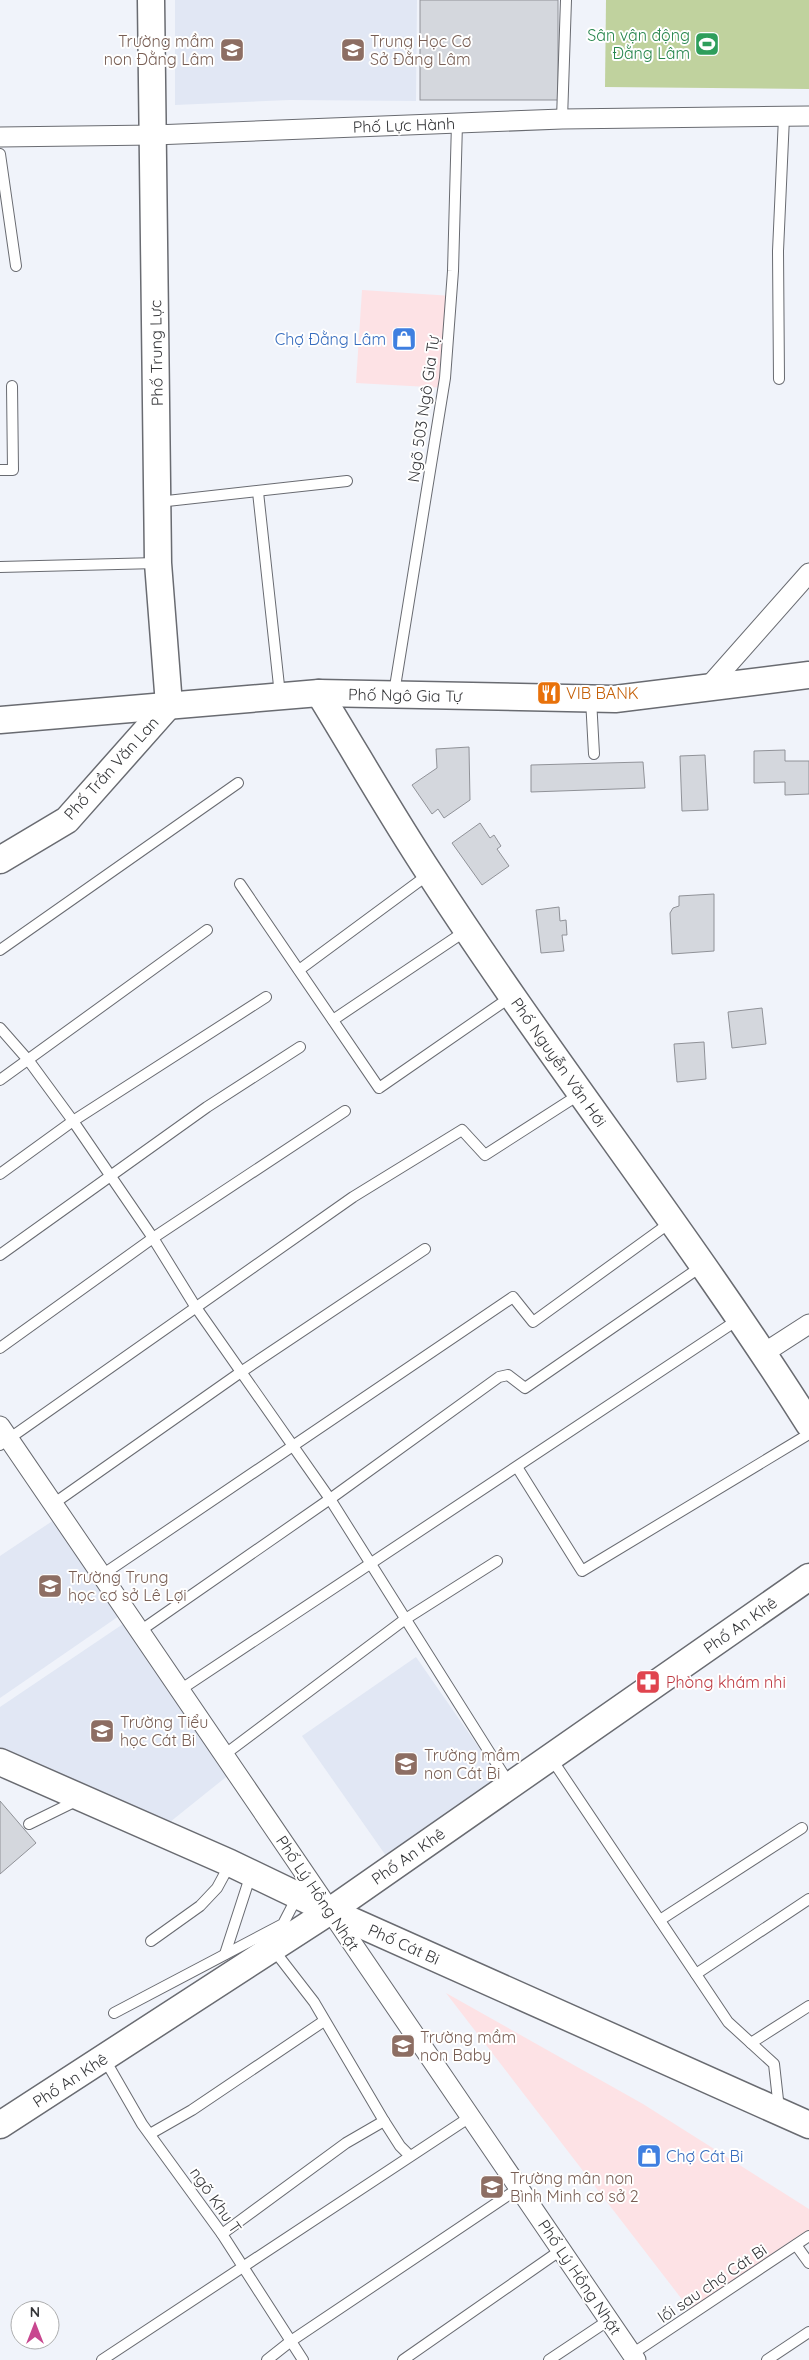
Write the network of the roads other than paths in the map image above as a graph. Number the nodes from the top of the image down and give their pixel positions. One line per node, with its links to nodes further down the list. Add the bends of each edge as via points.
1 (151, 0): 7 (street, Phố Trung Lực)
2 (566, 0): 5 (lane)
3 (809, 116): 4 (street, Phố Lực Hành)
4 (784, 117): 5 (street, Phố Lực Hành); 11 (lane, via 778,251)
5 (562, 119): 6 (street, Phố Lực Hành)
6 (457, 123): 7 (street, Phố Lực Hành); 24 (lane, Ngõ 503 Ngô Gia Tự, via 453,271 445,378)
7 (154, 135): 8 (street, Phố Lực Hành); 16 (street, Phố Trung Lực)
8 (0, 137)
9 (0, 154): 10 (lane)
10 (16, 266)
11 (780, 379)
12 (12, 386): 13 (lane, via 13,470)
13 (0, 470)
14 (347, 481): 15 (lane)
15 (258, 492): 16 (lane); 23 (lane)
16 (158, 502): 17 (street, Phố Trung Lực)
17 (158, 563): 18 (lane); 26 (street, Phố Trung Lực)
18 (0, 567)
19 (809, 574): 21 (street)
20 (809, 675): 21 (street, Phố Ngô Gia Tự)
21 (709, 686): 25 (street, Phố Ngô Gia Tự, via 615,699)
22 (319, 693): 23 (street, Phố Ngô Gia Tự); 24 (street, Phố Ngô Gia Tự); 31 (street, Phố Nguyễn Văn Hới)
23 (280, 696): 26 (street, Phố Ngô Gia Tự)
24 (394, 696): 25 (street, Phố Ngô Gia Tự)
25 (591, 698): 28 (lane)
26 (169, 705): 27 (street, Phố Ngô Gia Tự); 30 (street, Phố Trần Văn Lan, via 68,820)
27 (0, 720)
28 (594, 754)
29 (238, 784): 35 (lane)
30 (0, 860)
31 (429, 874): 33 (street, Phố Nguyễn Văn Hới); 36 (lane)
32 (240, 884): 36 (lane)
33 (468, 929): 37 (street, Phố Nguyễn Văn Hới); 39 (lane)
34 (207, 930): 42 (lane)
35 (0, 950)
36 (299, 970): 39 (lane)
37 (513, 995): 39 (lane, via 380,1088); 44 (street, Phố Nguyễn Văn Hới)
38 (266, 997): 46 (lane)
39 (333, 1020)
40 (0, 1028): 42 (lane)
41 (300, 1046): 48 (lane)
42 (28, 1061): 43 (lane); 46 (lane)
43 (0, 1080)
44 (581, 1094): 49 (street, Phố Nguyễn Văn Hới); 54 (lane, via 485,1155 462,1130 353,1197)
45 (345, 1111): 50 (lane)
46 (73, 1122): 47 (lane); 48 (lane)
47 (0, 1174)
48 (109, 1175): 50 (lane); 52 (lane)
49 (671, 1222): 53 (street, Phố Nguyễn Văn Hới); 63 (lane, via 533,1322 513,1297)
50 (153, 1238): 54 (lane); 57 (lane)
51 (425, 1249): 59 (lane)
52 (0, 1255)
53 (702, 1266): 55 (street, Phố Nguyễn Văn Hới); 65 (lane, via 525,1388 508,1375 499,1377)
54 (195, 1306): 59 (lane); 62 (lane)
55 (739, 1318): 58 (street, Phố Nguyễn Văn Hới); 64 (lane)
56 (809, 1324): 58 (street)
57 (0, 1348)
58 (764, 1353): 60 (street, Phố Nguyễn Văn Hới)
59 (241, 1372): 63 (lane); 66 (lane)
60 (809, 1424)
61 (809, 1434): 64 (lane, via 582,1571)
62 (3, 1436): 66 (street, Phố Lý Hồng Nhật)
63 (292, 1448): 65 (lane); 69 (lane)
64 (516, 1467): 68 (lane)
65 (330, 1499): 68 (lane); 72 (lane)
66 (54, 1504): 69 (street, Phố Lý Hồng Nhật)
67 (497, 1561): 71 (lane)
68 (370, 1564): 71 (lane); 73 (lane)
69 (102, 1575): 72 (street, Phố Lý Hồng Nhật)
70 (809, 1577): 75 (street, Phố An Khê)
71 (404, 1620): 74 (lane); 77 (lane)
72 (140, 1631): 73 (street, Phố Lý Hồng Nhật)
73 (180, 1690): 74 (street, Phố Lý Hồng Nhật)
74 (224, 1755): 84 (street, Phố Lý Hồng Nhật)
75 (550, 1757): 77 (street, Phố An Khê); 85 (lane)
76 (0, 1762): 78 (street, Phố Cát Bi)
77 (510, 1785): 84 (street, Phố An Khê)
78 (84, 1798): 79 (lane); 81 (street, Phố Cát Bi)
79 (29, 1824)
80 (802, 1828): 85 (lane)
81 (241, 1868): 82 (street, Phố Cát Bi); 86 (lane, via 200,1906); 88 (lane)
82 (298, 1895): 84 (street, Phố Cát Bi); 88 (lane, via 284,1924)
83 (809, 1898): 89 (lane)
84 (330, 1911): 87 (street, Phố An Khê); 95 (street, Phố Cát Bi); 96 (street, Phố Lý Hồng Nhật)
85 (660, 1920): 89 (lane)
86 (151, 1941)
87 (272, 1948): 92 (lane, via 314,2002); 94 (street, Phố An Khê)
88 (225, 1954): 91 (lane)
89 (696, 1974): 93 (lane, via 728,2022)
90 (809, 2006): 93 (lane)
91 (114, 2013)
92 (324, 2021): 97 (lane); 100 (lane, via 192,2110)
93 (751, 2043): 95 (lane, via 774,2064)
94 (104, 2058): 98 (street, Phố An Khê); 100 (lane, ngõ Khu T)
95 (780, 2112): 99 (street, Phố Cát Bi)
96 (470, 2117): 101 (lane); 102 (street, Phố Lý Hồng Nhật)
97 (384, 2120): 101 (lane); 103 (lane, via 346,2143)
98 (0, 2125)
99 (809, 2125)
100 (150, 2134): 103 (lane, ngõ Khu T)
101 (410, 2156): 108 (lane)
102 (519, 2188): 106 (street, Phố Lý Hồng Nhật); 111 (lane)
103 (222, 2234): 108 (lane, ngõ Khu T)
104 (809, 2236): 105 (lane, lối sau chợ Cát Bi)
105 (796, 2245): 107 (lane); 112 (lane, lối sau chợ Cát Bi)
106 (561, 2250): 109 (street, Phố Lý Hồng Nhật); 116 (lane)
107 (809, 2263)
108 (244, 2267): 111 (lane, ngõ Khu T); 113 (lane)
109 (609, 2320): 112 (street, Phố Lý Hồng Nhật); 117 (lane)
110 (809, 2332): 118 (lane)
111 (291, 2341): 114 (lane); 115 (lane, ngõ Khu T)
112 (634, 2357)
113 (102, 2360)
114 (267, 2360)
115 (303, 2360)
116 (403, 2360)
117 (549, 2360)
118 (767, 2360)

